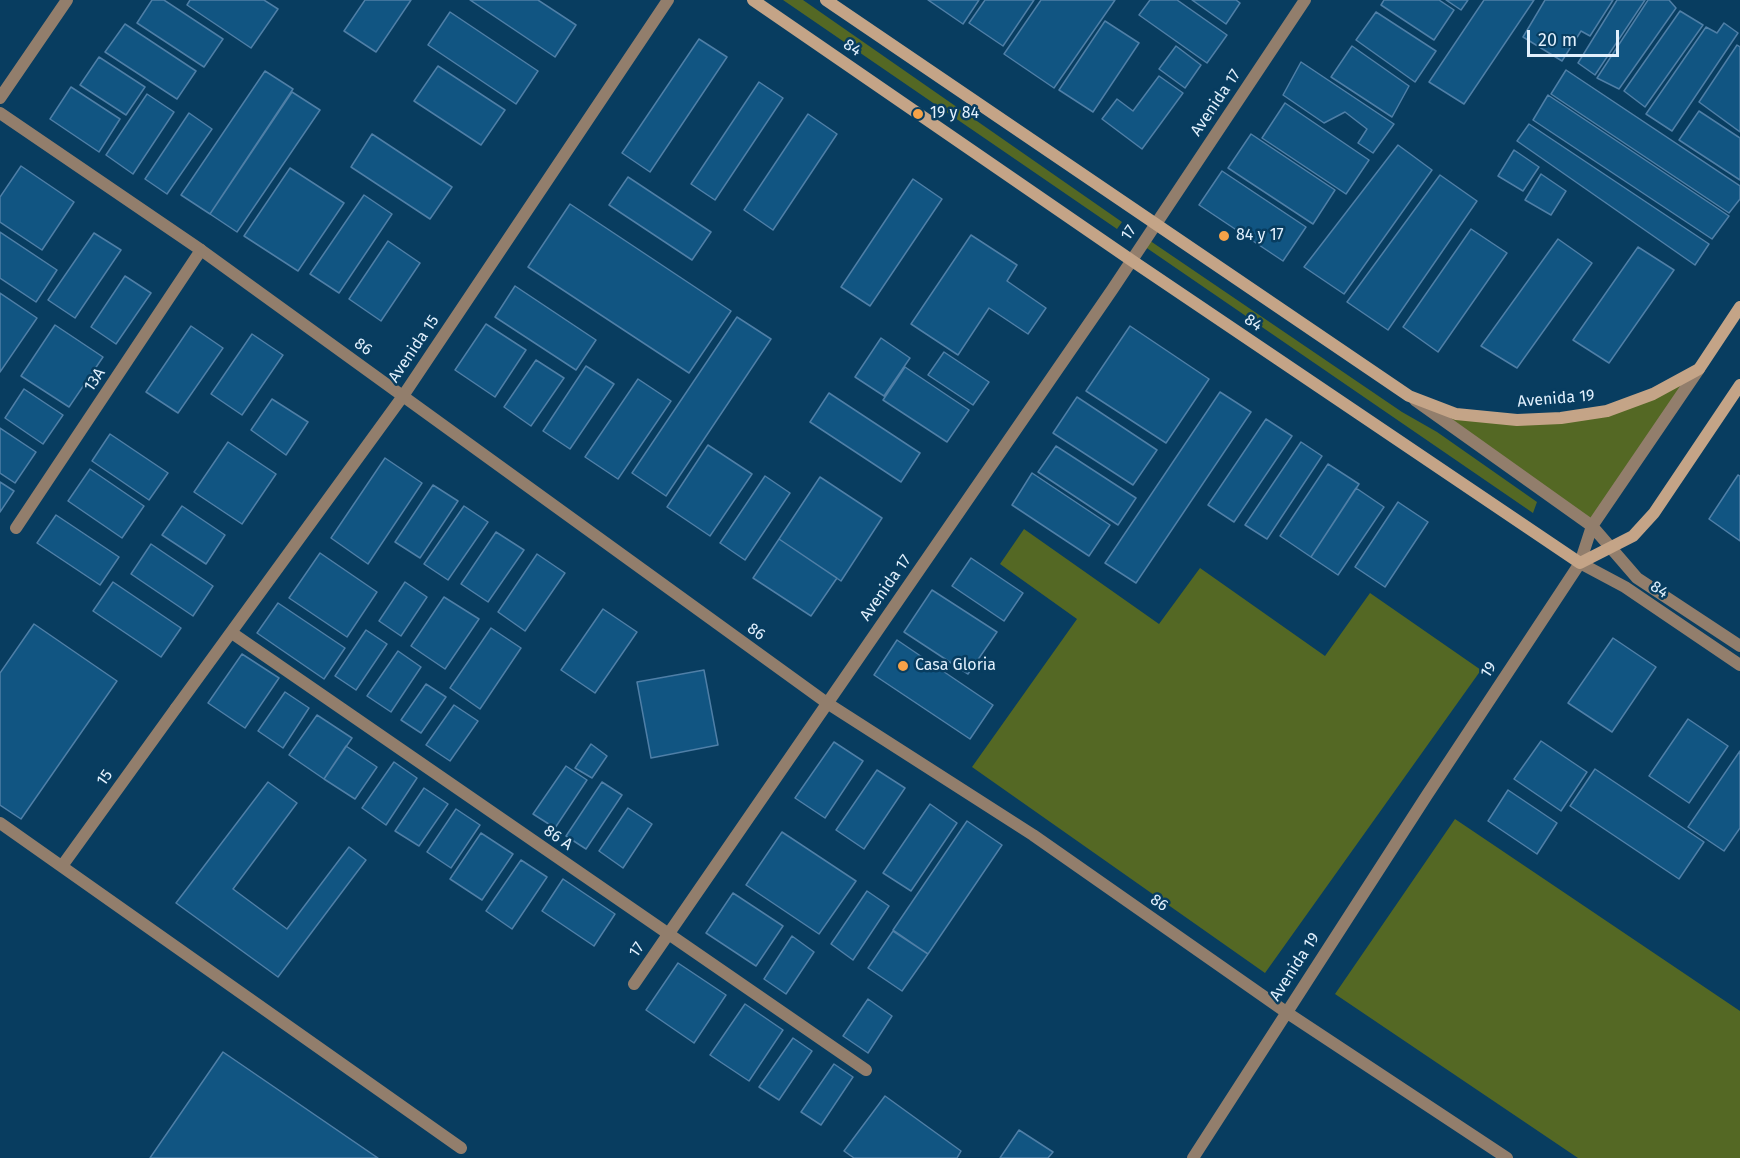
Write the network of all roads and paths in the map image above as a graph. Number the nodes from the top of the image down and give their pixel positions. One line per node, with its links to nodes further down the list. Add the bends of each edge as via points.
1 (67, 0): 6 (street)
2 (668, 0): 14 (street, Avenida 15)
3 (753, 0): 10 (main road, 84)
4 (826, 0): 8 (main road, 84)
5 (1305, 0): 8 (street, Avenida 17)
6 (0, 98)
7 (0, 113): 9 (street, 86)
8 (1155, 224): 10 (street, 17); 15 (main road, 84)
9 (201, 250): 14 (street, 86); 17 (street, 13A)
10 (1131, 260): 19 (main road, 84); 23 (street, Avenida 17)
11 (1740, 307): 12 (main road, Avenida 19)
12 (1698, 369): 15 (main road, Avenida 19, via 1653,394 1607,411 1561,418 1517,420 1456,414); 16 (street, 19)
13 (1740, 385): 18 (main road, via 1654,513 1633,536)
14 (403, 396): 20 (street, Avenida 15); 23 (street, 86)
15 (1409, 396): 16 (street, 84)
16 (1592, 526): 18 (street, 84); 19 (street, 19)
17 (16, 528)
18 (1610, 548): 19 (main road); 21 (street, 84, via 1637,578)
19 (1580, 563): 22 (street, 84, via 1625,587); 25 (street, 19)
20 (232, 633): 24 (street, Avenida 15); 28 (street, 86 A)
21 (1740, 646)
22 (1740, 665)
23 (827, 703): 28 (street, Avenida 17); 30 (street, 86, via 1033,835)
24 (176, 708): 27 (street, 15)
25 (1427, 795): 30 (street, Avenida 19)
26 (0, 824): 27 (street)
27 (62, 866): 32 (street)
28 (667, 934): 29 (street, 17); 31 (street, 86 A)
29 (634, 984)
30 (1286, 1012): 33 (street, Avenida 19); 34 (street, 86)
31 (866, 1070)
32 (460, 1148)
33 (1193, 1158)
34 (1507, 1158)

